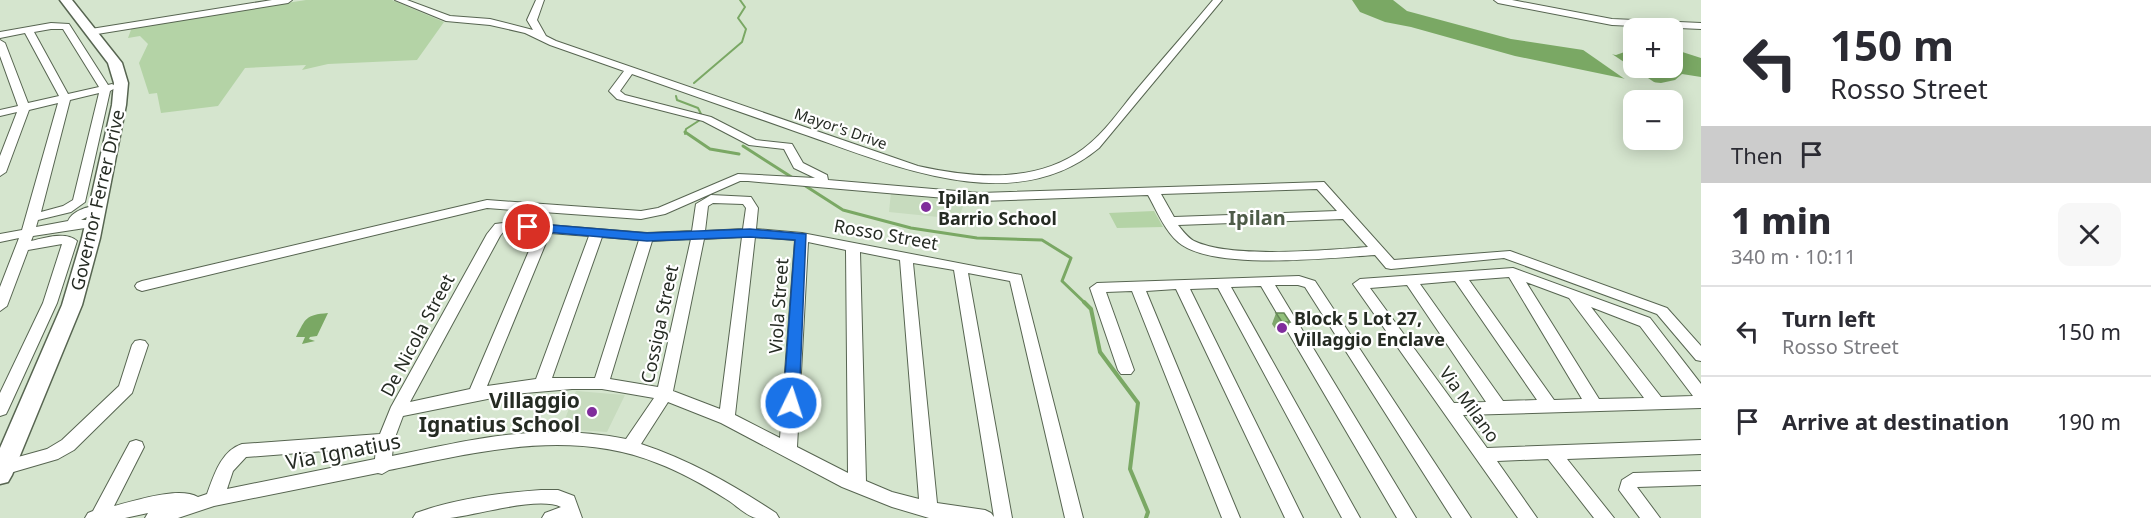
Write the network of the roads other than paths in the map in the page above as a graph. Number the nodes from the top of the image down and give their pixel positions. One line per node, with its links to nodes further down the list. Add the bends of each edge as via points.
1 (66, 0): 13 (main road, Governor Ferrer Drive)
2 (260, 0): 13 (street)
3 (288, 0): 13 (street)
4 (399, 0): 16 (street, Mayor's Drive, via 449,19 501,24)
5 (540, 0): 16 (street, via 532,20)
6 (1218, 0): 18 (street, Mayor's Drive, via 1090,150 1058,167 1006,178 960,177 915,169)
7 (1485, 0): 9 (street)
8 (1498, 0): 9 (street)
9 (1568, 16): 10 (street); 11 (street)
10 (1623, 26)
11 (1701, 27): 12 (street)
12 (1683, 28)
13 (90, 29): 19 (main road, Governor Ferrer Drive, via 115,63)
14 (28, 30): 15 (street); 19 (street, via 66,26); 20 (street)
15 (0, 35)
16 (541, 36): 18 (street, Mayor's Drive)
17 (0, 43): 21 (street)
18 (630, 70): 24 (street, via 614,91 621,97 707,119 753,143 788,146 802,168)
19 (113, 87): 20 (street); 27 (street, via 79,202); 28 (main road, Governor Ferrer Drive, via 119,105)
20 (65, 98): 21 (street); 27 (street)
21 (24, 108): 22 (street); 23 (street)
22 (0, 113)
23 (0, 172)
24 (840, 183): 25 (street, via 980,197); 50 (street, via 738,178 661,211 641,215 487,204)
25 (1152, 190): 26 (street, via 1320,185); 29 (street)
26 (1344, 214): 29 (street); 41 (street)
27 (33, 218): 32 (street)
28 (86, 218): 32 (street); 72 (main road, Governor Ferrer Drive, via 72,305)
29 (1171, 221): 41 (street, via 1186,242 1210,249 1269,256)
30 (500, 227): 31 (street, Rosso Street); 69 (street, De Nicola Street)
31 (545, 229): 33 (street, Rosso Street); 59 (street)
32 (26, 232): 38 (street); 40 (street)
33 (597, 233): 36 (street, Rosso Street); 57 (street)
34 (750, 233): 35 (street, Rosso Street); 35 (street, Cossiga Street, via 750,201 716,199 702,204); 37 (street, Rosso Street); 70 (street)
35 (698, 236): 36 (street, Rosso Street); 60 (street, Cossiga Street)
36 (647, 237): 58 (street)
37 (802, 237): 39 (street, Rosso Street); 76 (street, Viola Street)
38 (0, 238)
39 (853, 246): 42 (street, Rosso Street); 82 (street)
40 (22, 247): 53 (street); 68 (street, via 70,241 51,303)
41 (1376, 251): 55 (street, via 1391,265 1505,254 1532,262 1662,311)
42 (906, 256): 43 (street, Rosso Street); 86 (street)
43 (960, 266): 94 (street); 95 (street, Rosso Street, via 1012,276 1018,281)
44 (1513, 272): 45 (street); 52 (street); 64 (street)
45 (1459, 276): 47 (street); 65 (street)
46 (1265, 281): 48 (street); 99 (street); 100 (street, via 1299,280 1310,284)
47 (1410, 281): 66 (street); 67 (street, Via Milano, via 1360,284)
48 (1222, 283): 49 (street); 98 (street)
49 (1181, 285): 51 (street); 97 (street)
50 (142, 286)
51 (1137, 287): 56 (street, via 1097,288); 96 (street)
52 (1572, 293): 61 (street, via 1645,322); 63 (street)
53 (0, 306)
54 (140, 345): 80 (street, via 126,390 76,438 52,454)
55 (1701, 356)
56 (1126, 370)
57 (542, 383): 58 (street); 59 (street)
58 (601, 384): 60 (street)
59 (476, 394): 69 (street)
60 (664, 395): 70 (street); 73 (street, Cossiga Street)
61 (1701, 395)
62 (1701, 402): 63 (street)
63 (1657, 404): 64 (street)
64 (1594, 405): 65 (street)
65 (1549, 406): 66 (street)
66 (1499, 408): 67 (street)
67 (1450, 409): 78 (street, Via Milano)
68 (0, 410)
69 (398, 411): 71 (street, De Nicola Street)
70 (727, 418): 76 (street)
71 (386, 440): 79 (street, De Nicola Street); 83 (street, via 242,451 226,466)
72 (6, 446): 80 (main road, Governor Ferrer Drive)
73 (631, 446): 79 (street, Via Ignatius, via 598,438 536,437); 84 (street, Via Ignatius, via 725,488)
74 (136, 447): 88 (street)
75 (1701, 447): 77 (street)
76 (788, 450): 82 (street)
77 (1553, 453): 78 (street); 102 (street)
78 (1483, 455): 101 (street, Via Milano)
79 (382, 467): 83 (street, Via Ignatius)
80 (1, 472)
81 (1701, 478): 103 (street, via 1633,480 1628,490)
82 (857, 485): 86 (street)
83 (214, 499): 85 (street, Via Ignatius)
84 (753, 506): 91 (street, Via Ignatius); 92 (street, Via Ignatius)
85 (153, 509): 88 (street, Via Ignatius)
86 (918, 512): 93 (street)
87 (572, 514): 89 (street, via 565,498 553,496 469,505); 90 (street)
88 (96, 517)
89 (422, 518)
90 (551, 518)
91 (770, 518)
92 (778, 518)
93 (985, 518)
94 (1003, 518)
95 (1074, 518)
96 (1231, 518)
97 (1294, 518)
98 (1351, 518)
99 (1407, 518)
100 (1462, 518)
101 (1528, 518)
102 (1605, 518)
103 (1651, 518)

